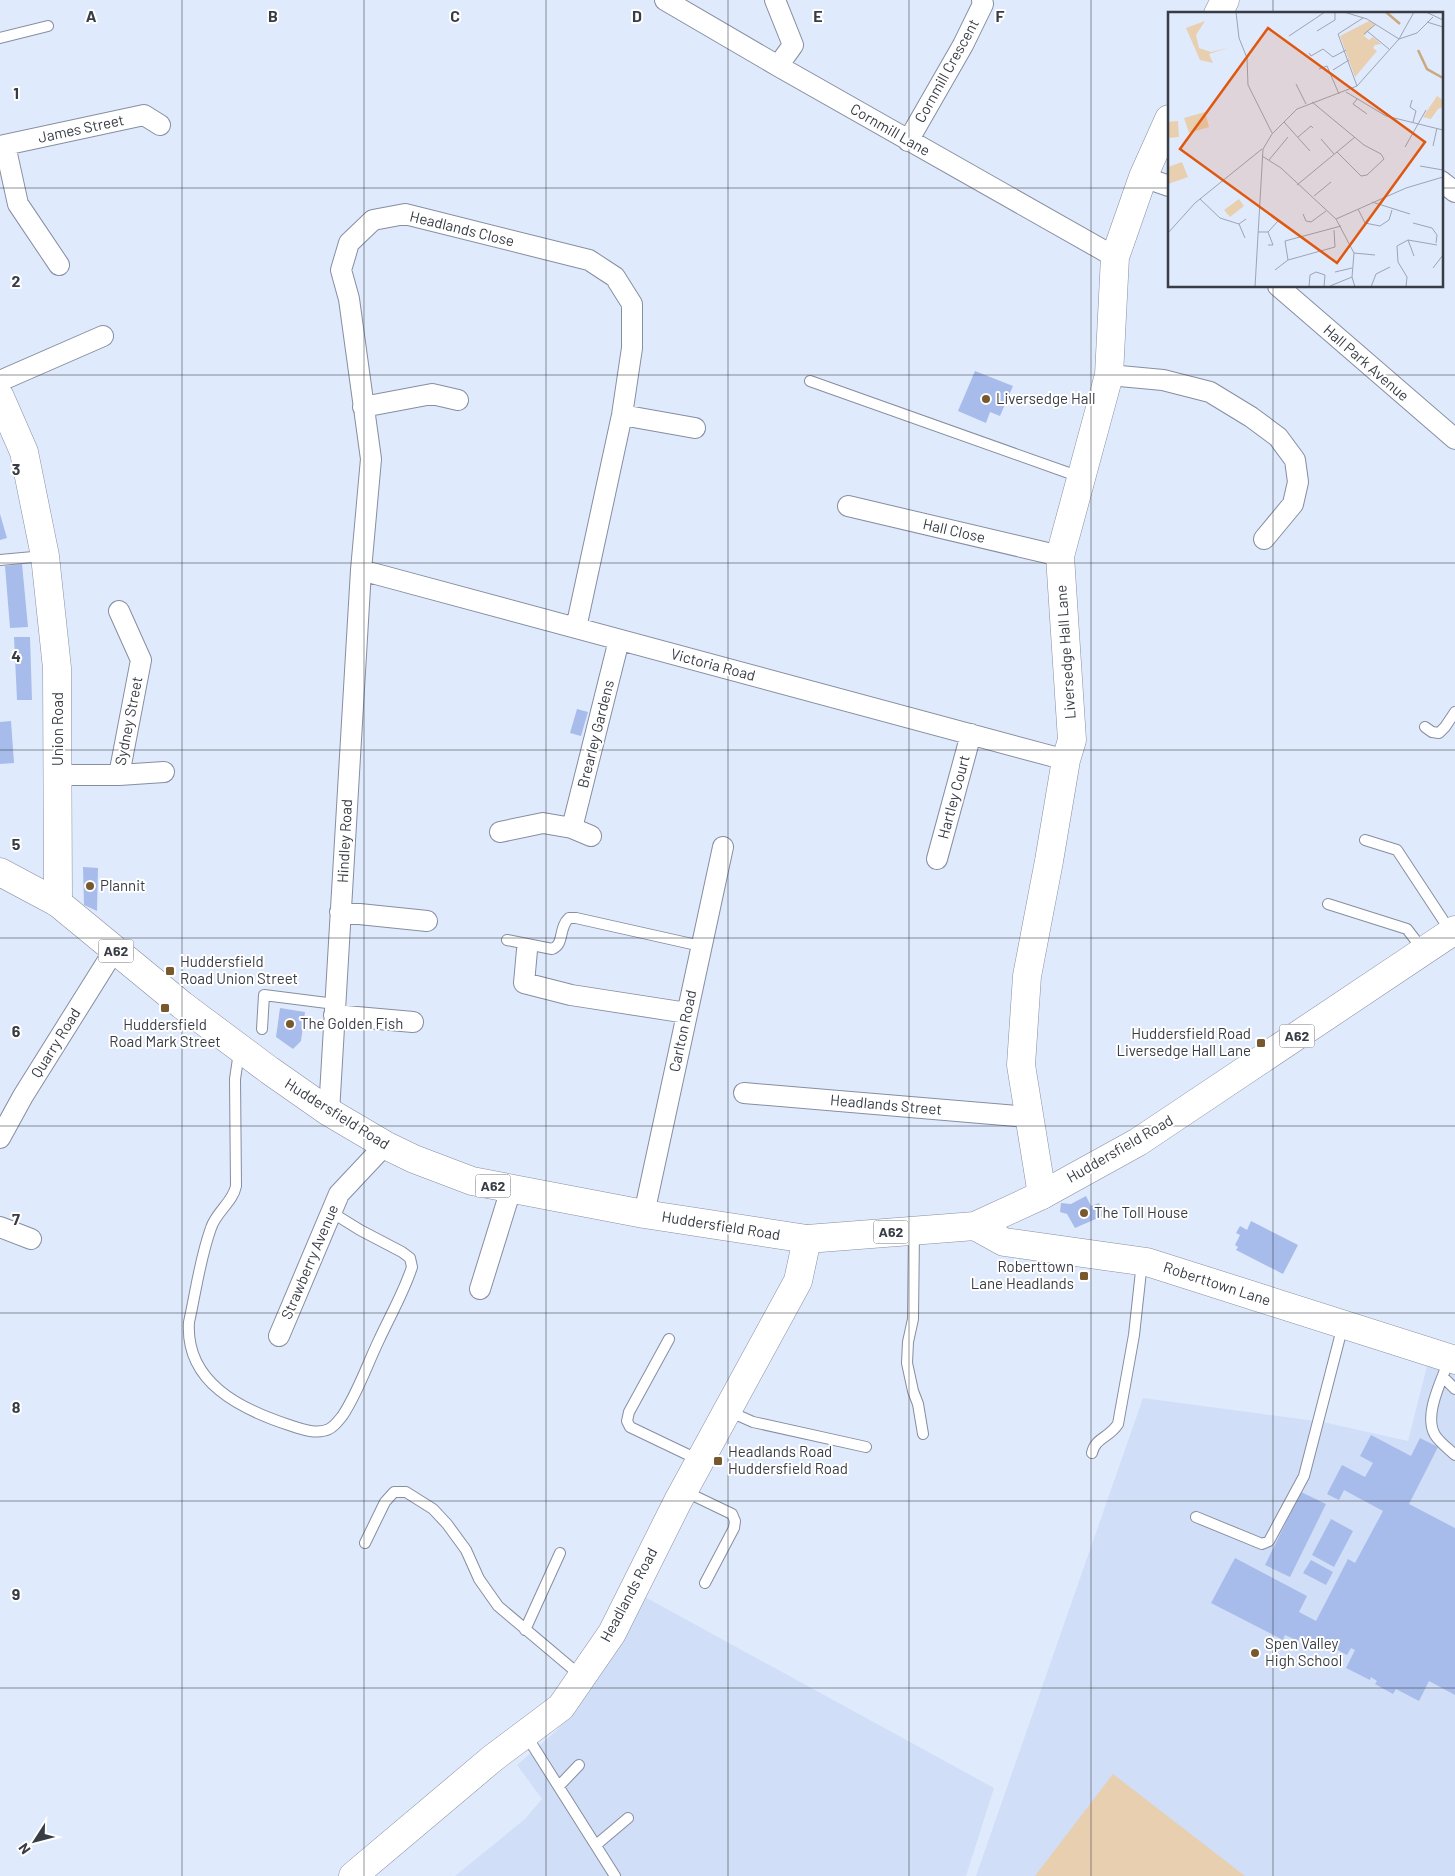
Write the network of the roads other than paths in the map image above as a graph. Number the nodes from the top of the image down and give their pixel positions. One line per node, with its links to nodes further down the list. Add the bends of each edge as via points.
1 (666, 0): 8 (street, Cornmill Lane)
2 (775, 0): 8 (street, via 793,45)
3 (982, 0): 11 (street, Cornmill Crescent, via 963,45)
4 (1225, 0): 5 (street)
5 (1219, 12)
6 (48, 26): 7 (lane)
7 (0, 38)
8 (778, 66): 11 (street, Cornmill Lane)
9 (1168, 121): 13 (street, Liversedge Hall Lane)
10 (160, 125): 12 (street, James Street, via 144,115)
11 (908, 141): 17 (street, Cornmill Lane)
12 (2, 146): 18 (street, via 18,204)
13 (1143, 177): 15 (street); 17 (street, Liversedge Hall Lane)
14 (1442, 182): 16 (street)
15 (1168, 186)
16 (1455, 192)
17 (1115, 257): 21 (street, Liversedge Hall Lane)
18 (59, 265)
19 (1280, 288): 29 (street, Hall Park Avenue)
20 (103, 336): 22 (street)
21 (1108, 375): 30 (street, Liversedge Hall Lane); 32 (street, via 1163,380 1210,392 1278,437 1294,460 1298,482 1293,504)
22 (0, 381)
23 (810, 381): 30 (lane)
24 (0, 397): 33 (street, Union Road, via 24,452)
25 (458, 400): 26 (street, via 432,394)
26 (363, 407): 27 (street, Headlands Close, via 349,299 341,270 349,243 373,220 405,214 589,260 615,277 632,304 632,348); 36 (street, Headlands Close, via 371,459)
27 (622, 415): 28 (street); 38 (street, Headlands Close)
28 (695, 428)
29 (1455, 439)
30 (1081, 478): 34 (street, Liversedge Hall Lane)
31 (848, 506): 34 (street, Hall Close)
32 (1264, 539)
33 (45, 556): 35 (lane); 45 (street, Union Road, via 57,668)
34 (1060, 556): 43 (street, Liversedge Hall Lane, via 1072,740)
35 (0, 560)
36 (361, 570): 38 (street, Victoria Road); 56 (street, Hindley Road)
37 (119, 611): 46 (street, Sydney Street, via 141,660)
38 (576, 628): 39 (street, Victoria Road)
39 (620, 640): 42 (street, Victoria Road); 47 (street, Brearley Gardens)
40 (1455, 712): 41 (lane, via 1439,733)
41 (1425, 727)
42 (971, 734): 43 (street, Victoria Road); 52 (street, Hartley Court)
43 (1066, 760): 71 (street, Liversedge Hall Lane, via 1027,976 1021,1065)
44 (164, 772): 46 (street, Sydney Street)
45 (58, 775): 46 (street, Sydney Street); 54 (street, Union Road)
46 (119, 775)
47 (572, 828): 48 (street, via 543,823); 49 (street)
48 (500, 832)
49 (591, 836)
50 (1365, 840): 58 (lane, via 1397,850)
51 (723, 847): 60 (street, Carlton Road)
52 (938, 859)
53 (0, 872): 54 (street, Huddersfield Road / A62)
54 (58, 903): 61 (street, Huddersfield Road / A62)
55 (1328, 904): 63 (lane, via 1407,929)
56 (340, 912): 57 (street); 64 (street, Hindley Road)
57 (427, 921)
58 (1453, 931): 63 (street, Huddersfield Road / A62)
59 (507, 940): 60 (lane, via 552,949 560,942 564,923 569,918 576,918)
60 (701, 946): 65 (street, Carlton Road)
61 (115, 949): 68 (street, Huddersfield Road / A62); 72 (street, Quarry Road)
62 (527, 950): 65 (street, via 524,983 571,995)
63 (1424, 951): 75 (street, Huddersfield Road / A62, via 1138,1142)
64 (334, 1009): 66 (street); 67 (lane, via 264,995); 70 (street, Hindley Road)
65 (687, 1013): 77 (street, Carlton Road)
66 (413, 1022)
67 (262, 1028)
68 (239, 1048): 70 (street, Huddersfield Road / A62); 76 (lane, via 235,1080 236,1186 234,1195 215,1219 205,1247 189,1322 193,1358 208,1380 230,1400 281,1423 320,1432 328,1430 342,1416 354,1395 412,1267 410,1258 402,1252)
69 (744, 1093): 71 (street, Headlands Street)
70 (328, 1112): 73 (street, Huddersfield Road / A62)
71 (1028, 1118): 75 (street, Liversedge Hall Lane)
72 (0, 1138)
73 (385, 1146): 74 (street, Huddersfield Road / A62, via 472,1182); 76 (street, Strawberry Avenue, via 339,1194)
74 (511, 1189): 77 (street, Huddersfield Road / A62); 84 (street)
75 (1042, 1194): 78 (street, Huddersfield Road / A62)
76 (331, 1212): 86 (street, Strawberry Avenue)
77 (644, 1214): 82 (street, Huddersfield Road / A62)
78 (976, 1226): 80 (street, Huddersfield Road / A62); 83 (street, Roberttown Lane, via 1004,1242)
79 (0, 1227): 81 (street)
80 (914, 1231): 82 (street, Huddersfield Road / A62); 91 (lane, via 913,1319 907,1364)
81 (31, 1239)
82 (807, 1239): 90 (street, Headlands Road, via 798,1281)
83 (1142, 1261): 85 (street, Roberttown Lane); 93 (lane, via 1134,1335 1118,1424 1113,1432 1096,1442)
84 (480, 1290)
85 (1344, 1324): 88 (street, Roberttown Lane); 97 (lane, via 1304,1476 1269,1541 1262,1544)
86 (279, 1336)
87 (669, 1339): 95 (lane, via 628,1412 627,1420 630,1427)
88 (1449, 1365): 89 (lane); 94 (lane, via 1434,1401 1431,1420 1436,1438)
89 (1455, 1389)
90 (727, 1411): 92 (lane, via 753,1422); 95 (street, Headlands Road)
91 (923, 1434)
92 (866, 1447)
93 (1092, 1453)
94 (1455, 1455)
95 (700, 1461): 96 (street, Headlands Road)
96 (683, 1491): 100 (lane, via 732,1514 735,1521); 102 (street, Headlands Road, via 612,1632)
97 (1196, 1517)
98 (365, 1543): 101 (lane, via 389,1496 394,1492 406,1492 433,1509 446,1524 466,1550 498,1606)
99 (560, 1553): 101 (lane)
100 (705, 1583)
101 (525, 1630): 102 (lane)
102 (582, 1677): 103 (street, Headlands Road, via 561,1707)
103 (525, 1733): 105 (lane); 108 (street, Headlands Road)
104 (579, 1765): 105 (lane)
105 (559, 1786): 107 (lane)
106 (628, 1818): 107 (lane)
107 (596, 1845): 109 (lane)
108 (353, 1876)
109 (615, 1876)

